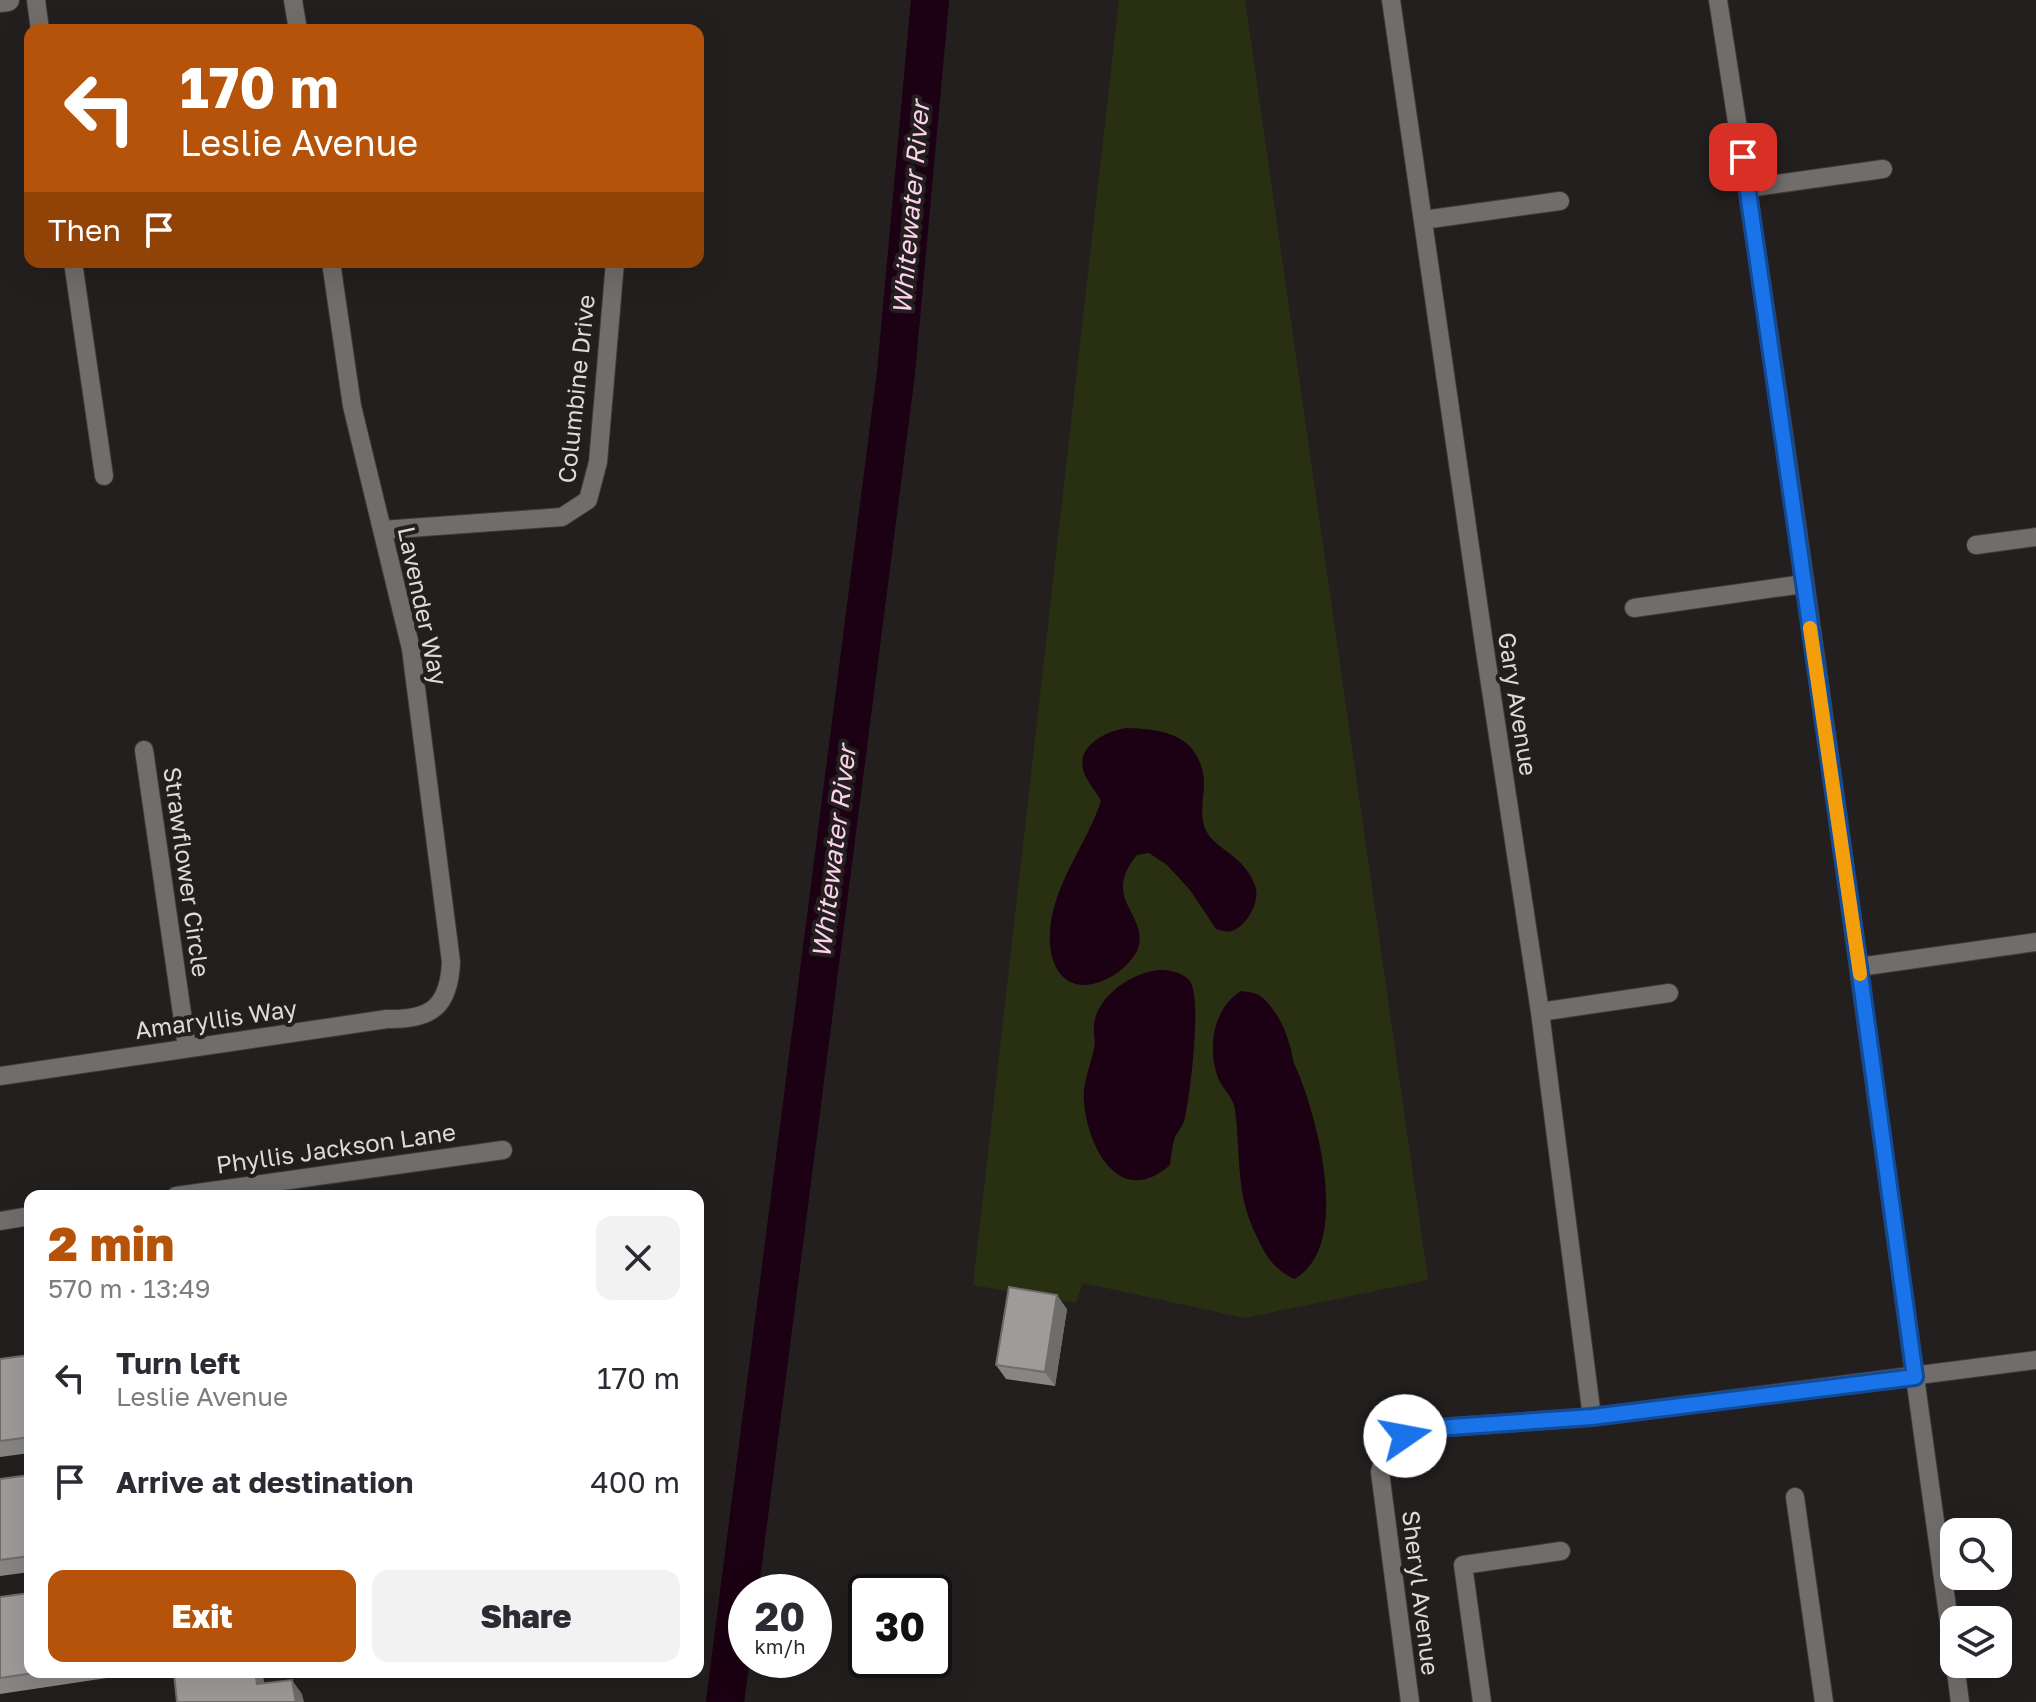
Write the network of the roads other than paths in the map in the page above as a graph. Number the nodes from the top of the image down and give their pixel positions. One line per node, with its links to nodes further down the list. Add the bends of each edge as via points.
1 (8, 0): 6 (street)
2 (36, 0): 7 (street)
3 (293, 0): 8 (street)
4 (1391, 0): 12 (street, Gary Avenue)
5 (1718, 0): 10 (street)
6 (0, 1)
7 (39, 24)
8 (297, 24)
9 (1883, 169): 10 (street)
10 (1748, 188): 20 (street)
11 (1560, 201): 12 (street)
12 (1423, 220): 27 (street, Gary Avenue)
13 (74, 268): 16 (street)
14 (332, 268): 17 (street, Lavender Way, via 352,406)
15 (614, 268): 17 (street, Columbine Drive, via 598,462 588,500 562,517)
16 (104, 476)
17 (382, 530): 26 (street, Lavender Way, via 411,649 451,962 450,987)
18 (2036, 537): 19 (street)
19 (1976, 545)
20 (1803, 584): 21 (street); 24 (street)
21 (1634, 608)
22 (144, 750): 28 (street, Strawflower Circle)
23 (2036, 942): 24 (street)
24 (1859, 967): 35 (street)
25 (1669, 993): 27 (street)
26 (437, 1007): 28 (street, Amaryllis Way, via 409,1019)
27 (1540, 1012): 36 (street, Gary Avenue)
28 (187, 1048): 29 (street, Amaryllis Way)
29 (0, 1076)
30 (503, 1150): 31 (street, Phyllis Jackson Lane)
31 (219, 1190)
32 (24, 1217): 33 (street)
33 (0, 1221)
34 (2036, 1360): 35 (street)
35 (1915, 1377): 36 (street); 39 (street)
36 (1592, 1417): 41 (street, Sheryl Avenue, via 1422,1429 1388,1443 1380,1472)
37 (1795, 1497): 43 (street)
38 (1561, 1551): 42 (street, via 1463,1565)
39 (1947, 1606)
40 (1957, 1678): 44 (street)
41 (1410, 1702)
42 (1482, 1702)
43 (1824, 1702)
44 (1960, 1702)

